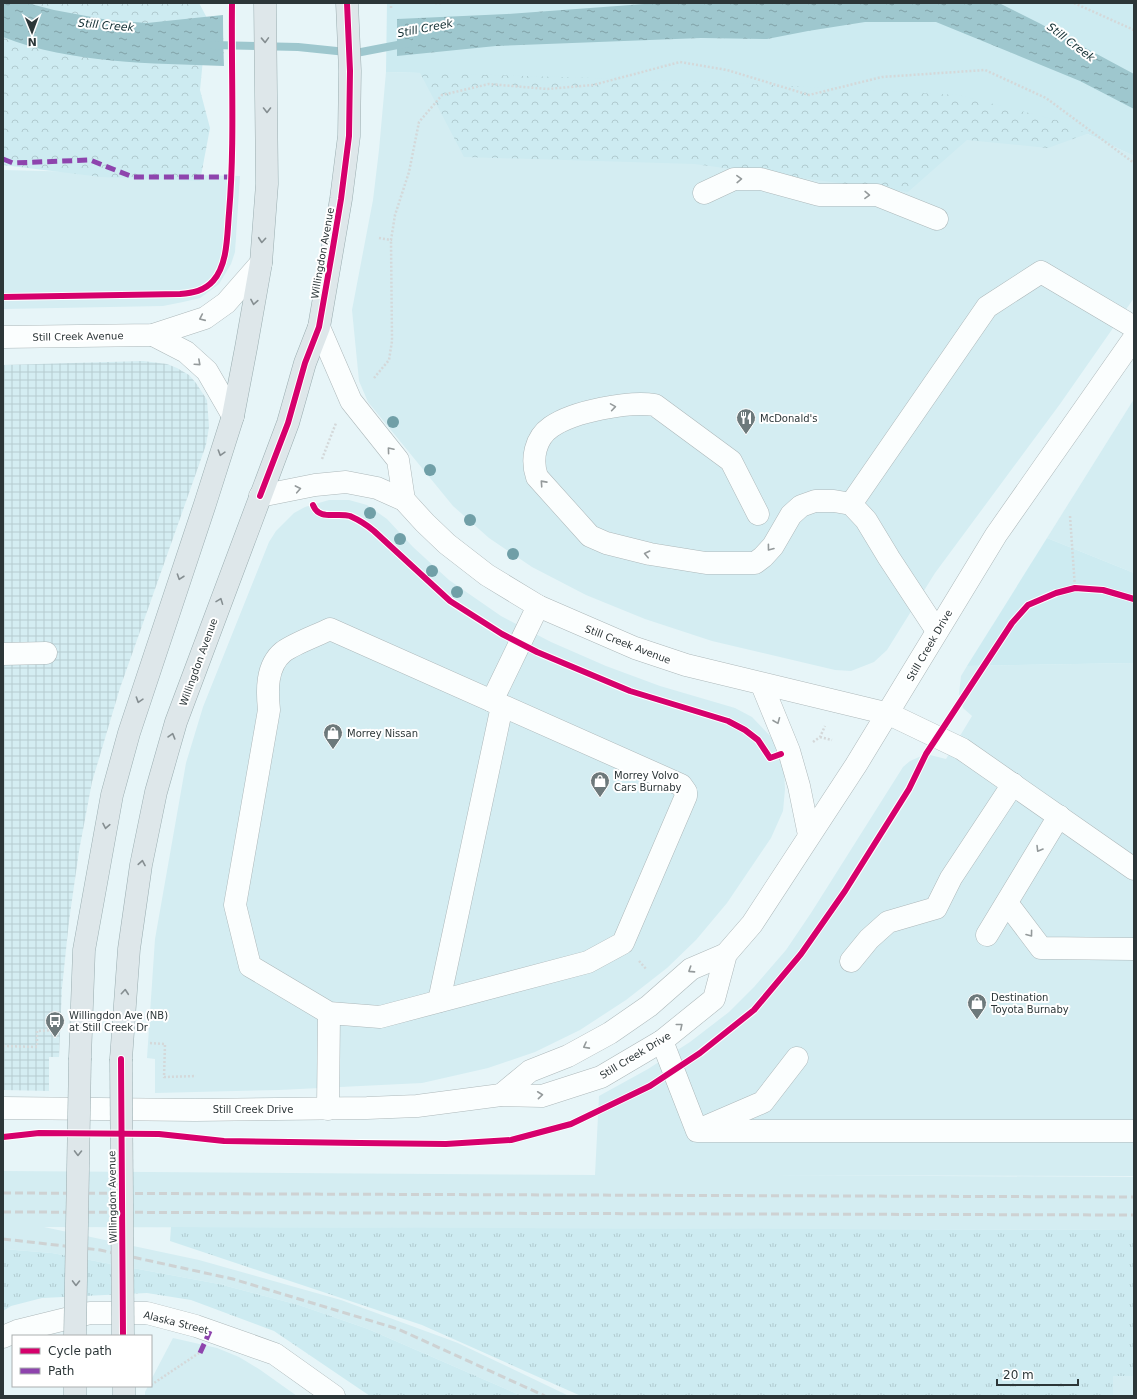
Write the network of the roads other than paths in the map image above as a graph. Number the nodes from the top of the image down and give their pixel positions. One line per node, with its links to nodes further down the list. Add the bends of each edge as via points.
1 (348, 5): 6 (main road, Willingdon Avenue, via 349,136)
2 (265, 6): 5 (main road, one-way to 5, via 267,184)
3 (704, 193): 4 (street, one-way to 4, via 734,179 761,179 819,195 877,196)
4 (937, 219)
5 (260, 263): 8 (street, Still Creek Avenue, one-way to 8, via 226,303 205,318); 11 (main road, one-way to 11)
6 (319, 327): 12 (main road, Willingdon Avenue, via 304,363 288,423); 13 (street, one-way to 6, via 398,460 351,401)
7 (1134, 327): 14 (street, via 1041,272 987,307)
8 (153, 335): 9 (street, Still Creek Avenue); 11 (street, Still Creek Avenue, one-way to 11, via 186,352 207,371)
9 (3, 337)
10 (1134, 338): 17 (street, Still Creek Drive, via 996,535)
11 (232, 416): 41 (main road, one-way to 41, bridge, via 129,733 112,795 84,950)
12 (260, 496): 13 (street, Still Creek Avenue, one-way to 13, via 315,485 346,482 377,488); 42 (main road, Willingdon Avenue, one-way to 12, bridge, via 121,1058 129,949 141,865 156,792 176,722)
13 (404, 500): 16 (street, Still Creek Avenue, via 453,549 486,575)
14 (851, 504): 15 (street, one-way to 15, via 834,501 802,506 791,515 773,546 755,562 706,563 650,554 606,544 590,536 537,477 534,464 538,441 551,427 601,409 640,403 655,405 731,461); 17 (street, via 866,520)
15 (758, 514)
16 (538, 606): 20 (street, Still Creek Avenue, via 635,648 686,665); 21 (street)
17 (937, 631): 22 (street, Still Creek Drive)
18 (46, 653): 19 (street)
19 (3, 654)
20 (762, 685): 22 (street, Still Creek Avenue); 25 (street, one-way to 25, via 789,751)
21 (497, 704): 32 (street); 32 (street, via 681,785 686,796 623,943 588,962); 33 (street, via 330,629 282,652 271,668 267,692 269,710 235,904 250,966)
22 (889, 714): 23 (street, Still Creek Avenue, via 962,749); 25 (street, Still Creek Drive)
23 (1013, 784): 24 (street, Still Creek Avenue); 31 (street, via 951,878 936,908 888,922 869,939)
24 (1059, 816): 26 (street, Still Creek Avenue); 27 (street, one-way to 27)
25 (809, 835): 30 (street, Still Creek Drive, via 752,924)
26 (1134, 869)
27 (1006, 903): 28 (street); 29 (street, one-way to 29, via 1041,948)
28 (987, 935)
29 (1134, 949)
30 (726, 954): 34 (street, Still Creek Drive, one-way to 30, via 714,999); 36 (street, Still Creek Drive, one-way to 36, via 691,969 649,1006 610,1033 568,1056 530,1071)
31 (851, 961)
32 (439, 1001): 33 (street, via 380,1017)
33 (329, 1013): 38 (street)
34 (662, 1041): 36 (street, Still Creek Drive, one-way to 34, via 542,1096 601,1077); 39 (street)
35 (797, 1058): 39 (street, via 763,1102)
36 (502, 1095): 38 (street, Still Creek Drive, via 417,1106)
37 (3, 1108): 38 (street, Still Creek Drive)
38 (328, 1109)
39 (697, 1131): 40 (street)
40 (1134, 1131)
41 (76, 1335)
42 (123, 1335)
43 (3, 1338): 44 (street, Alaska Street, via 17,1331 90,1314 147,1313 196,1326 276,1354)
44 (334, 1396)

